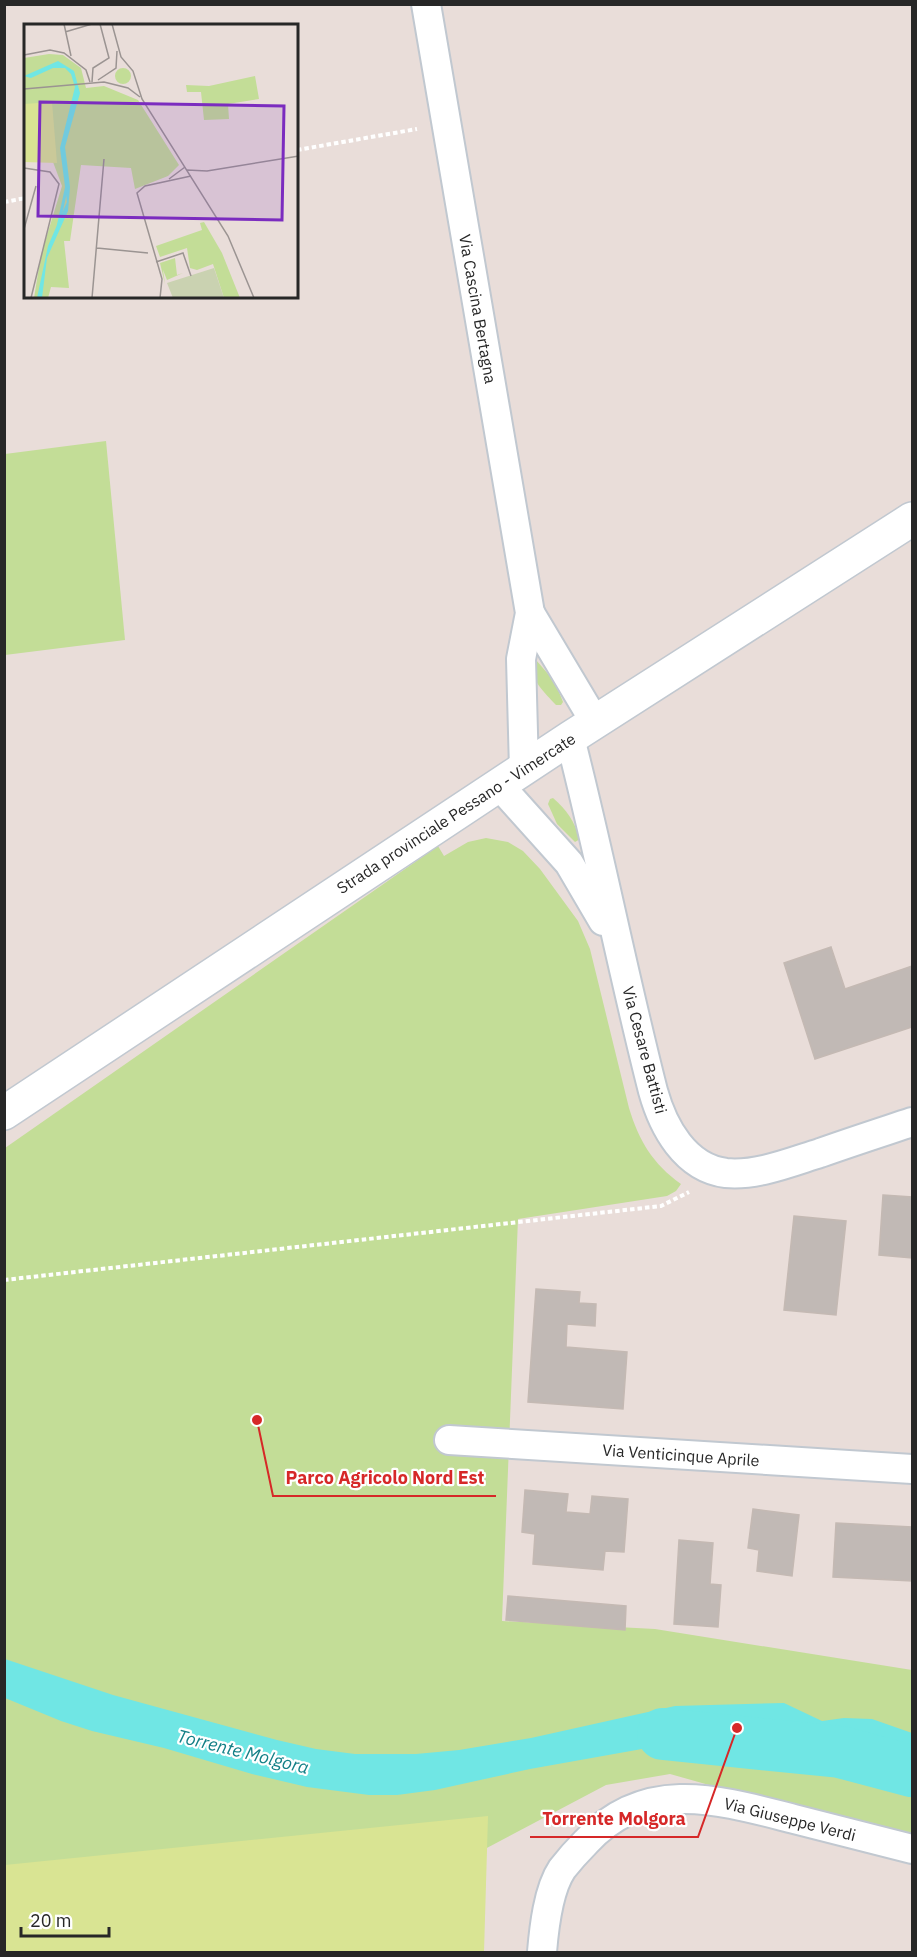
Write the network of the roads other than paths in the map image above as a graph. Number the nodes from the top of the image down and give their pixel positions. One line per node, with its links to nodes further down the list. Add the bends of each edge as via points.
1 (426, 4): 3 (street, Via Cascina Bertagna)
2 (912, 519): 4 (street, Strada provinciale Pessano - Vimercate)
3 (530, 613): 4 (street, Via Cascina Bertagna); 5 (street, Via Cascina Bertagna, via 521,658)
4 (583, 730): 5 (street, Strada provinciale Pessano - Vimercate); 6 (street, Via Cesare Battisti, via 592,824)
5 (511, 777): 6 (street, Via Cesare Battisti, via 586,889); 7 (street, Strada provinciale Pessano - Vimercate)
6 (619, 952): 8 (street, Via Cesare Battisti, via 657,1105 673,1138 702,1165 725,1173 768,1168)
7 (4, 1113)
8 (912, 1122)
9 (449, 1440): 10 (street, Via Venticinque Aprile)
10 (912, 1469)
11 (912, 1849): 12 (street, Via Giuseppe Verdi, via 724,1801 658,1800 631,1809 599,1828 561,1871 551,1897)
12 (542, 1953)

